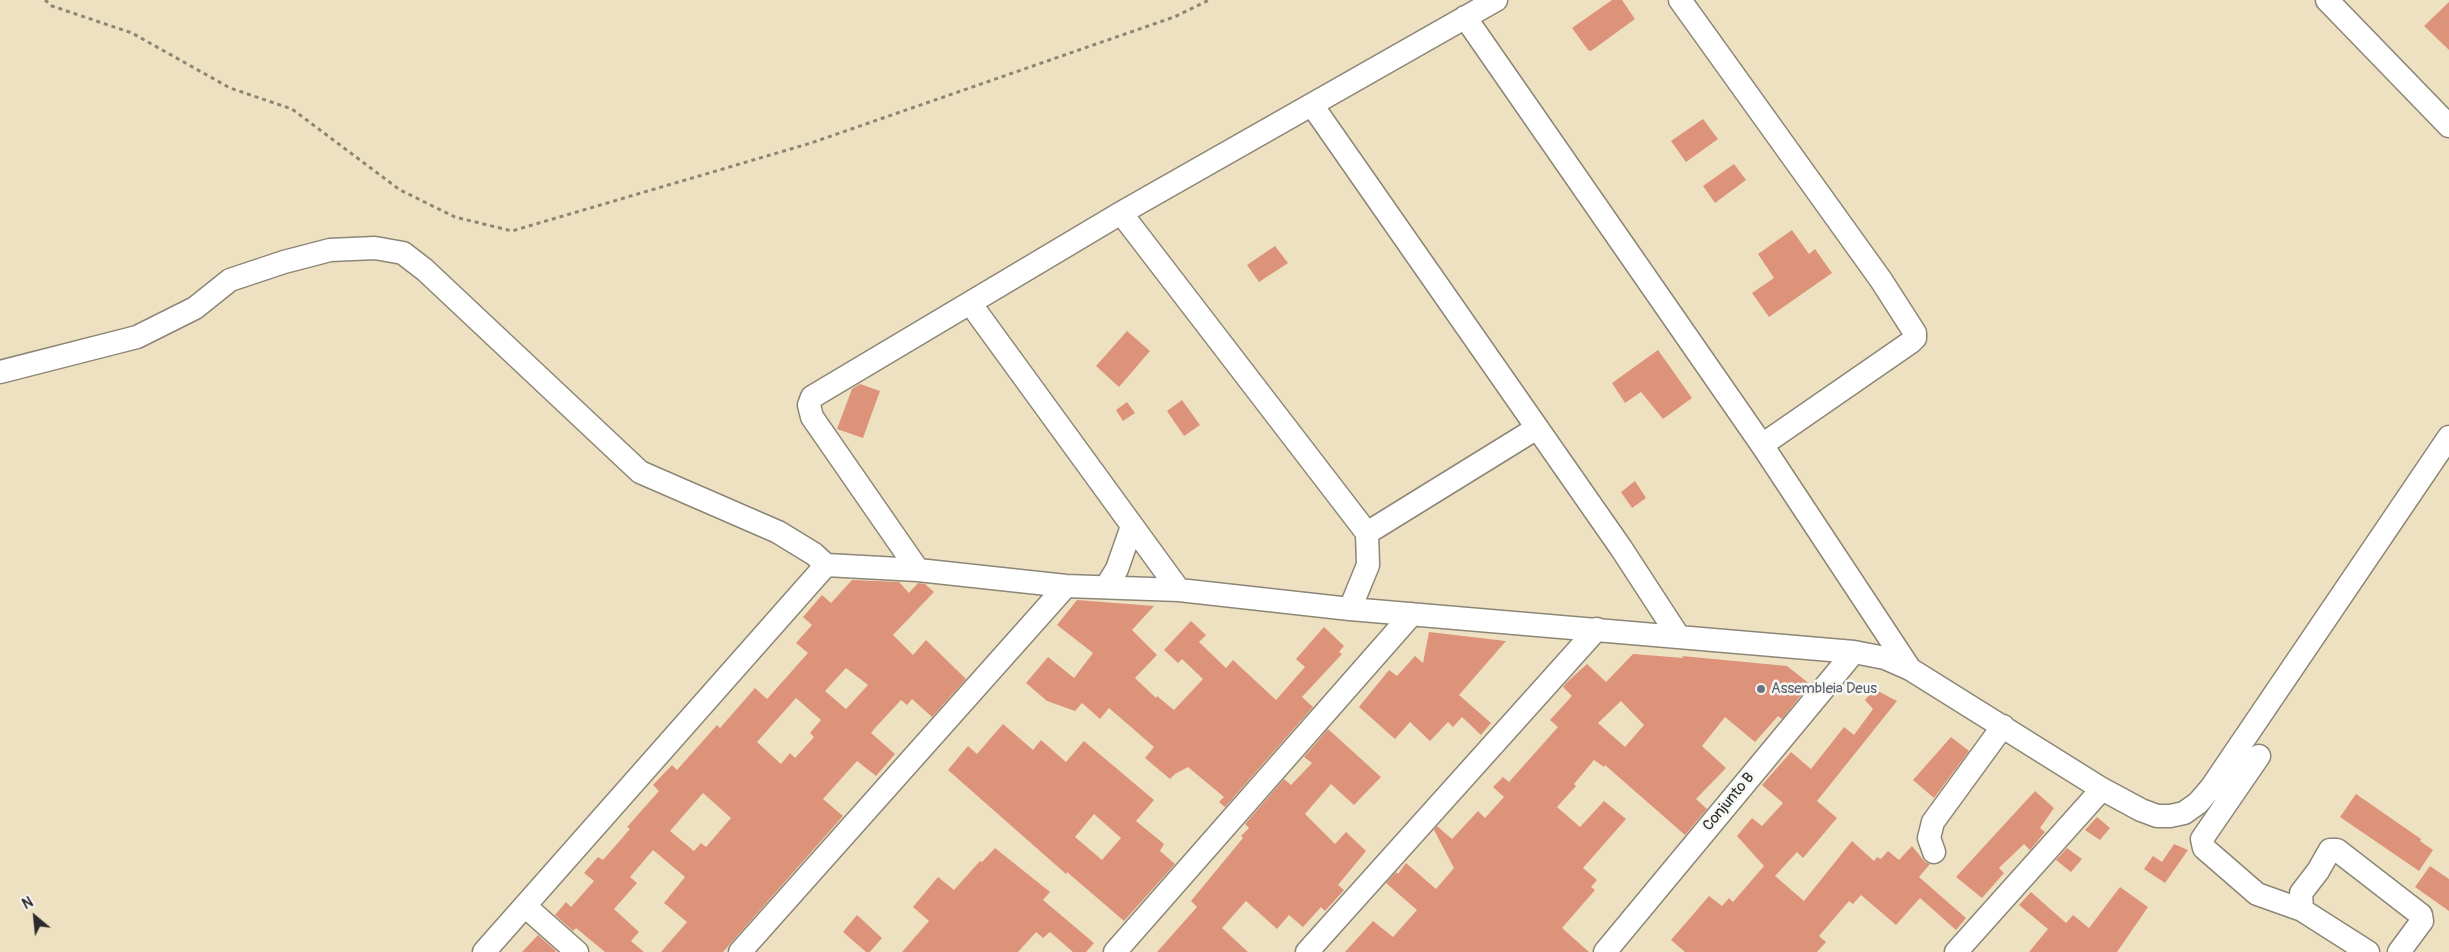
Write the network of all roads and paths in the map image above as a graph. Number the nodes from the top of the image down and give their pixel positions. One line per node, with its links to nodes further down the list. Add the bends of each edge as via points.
1 (46, 0): 2 (path, via 52,6 132,34 230,88 292,109 400,190 455,217 512,231 811,143 1174,17)
2 (1209, 0)
3 (1496, 0): 6 (street)
4 (1680, 0): 14 (street, via 1881,280 1915,333 1911,342)
5 (2328, 0): 8 (street)
6 (1465, 17): 7 (street); 14 (street)
7 (1312, 105): 9 (street); 12 (street)
8 (2449, 126)
9 (1121, 213): 10 (street); 16 (street)
10 (970, 303): 15 (street); 18 (street, via 812,398 809,406 812,417)
11 (0, 372): 17 (street, via 137,337 195,308 230,280 284,262 330,250 375,248 403,253 433,276 640,472 778,532)
12 (1537, 428): 16 (street); 25 (street)
13 (2449, 437): 30 (street, via 2198,803 2184,813 2157,816)
14 (1762, 445): 27 (street)
15 (1132, 526): 20 (street, via 1117,569); 21 (street)
16 (1367, 534): 22 (street, via 1368,565)
17 (826, 565): 18 (street); 32 (street)
18 (918, 570): 19 (street)
19 (1066, 586): 20 (street); 36 (street)
20 (1106, 587): 21 (street)
21 (1179, 590): 22 (street)
22 (1350, 609): 23 (street)
23 (1412, 614): 24 (street); 37 (street)
24 (1597, 629): 25 (street); 38 (street)
25 (1679, 637): 26 (street)
26 (1854, 652): 27 (street, via 1885,658); 39 (street, Conjunto B)
27 (1910, 669): 28 (street)
28 (2003, 726): 30 (street); 31 (street, via 1933,822 1929,838)
29 (2259, 756): 33 (street, via 2202,839 2204,848 2257,894)
30 (2102, 789): 40 (street)
31 (1934, 852)
32 (525, 906): 34 (street); 35 (street)
33 (2302, 910): 41 (street); 42 (street, via 2301,893 2328,852 2337,850 2421,915 2422,921)
34 (484, 952)
35 (576, 952)
36 (740, 952)
37 (1115, 952)
38 (1307, 952)
39 (1604, 952)
40 (1956, 952)
41 (2368, 952)
42 (2399, 952)

